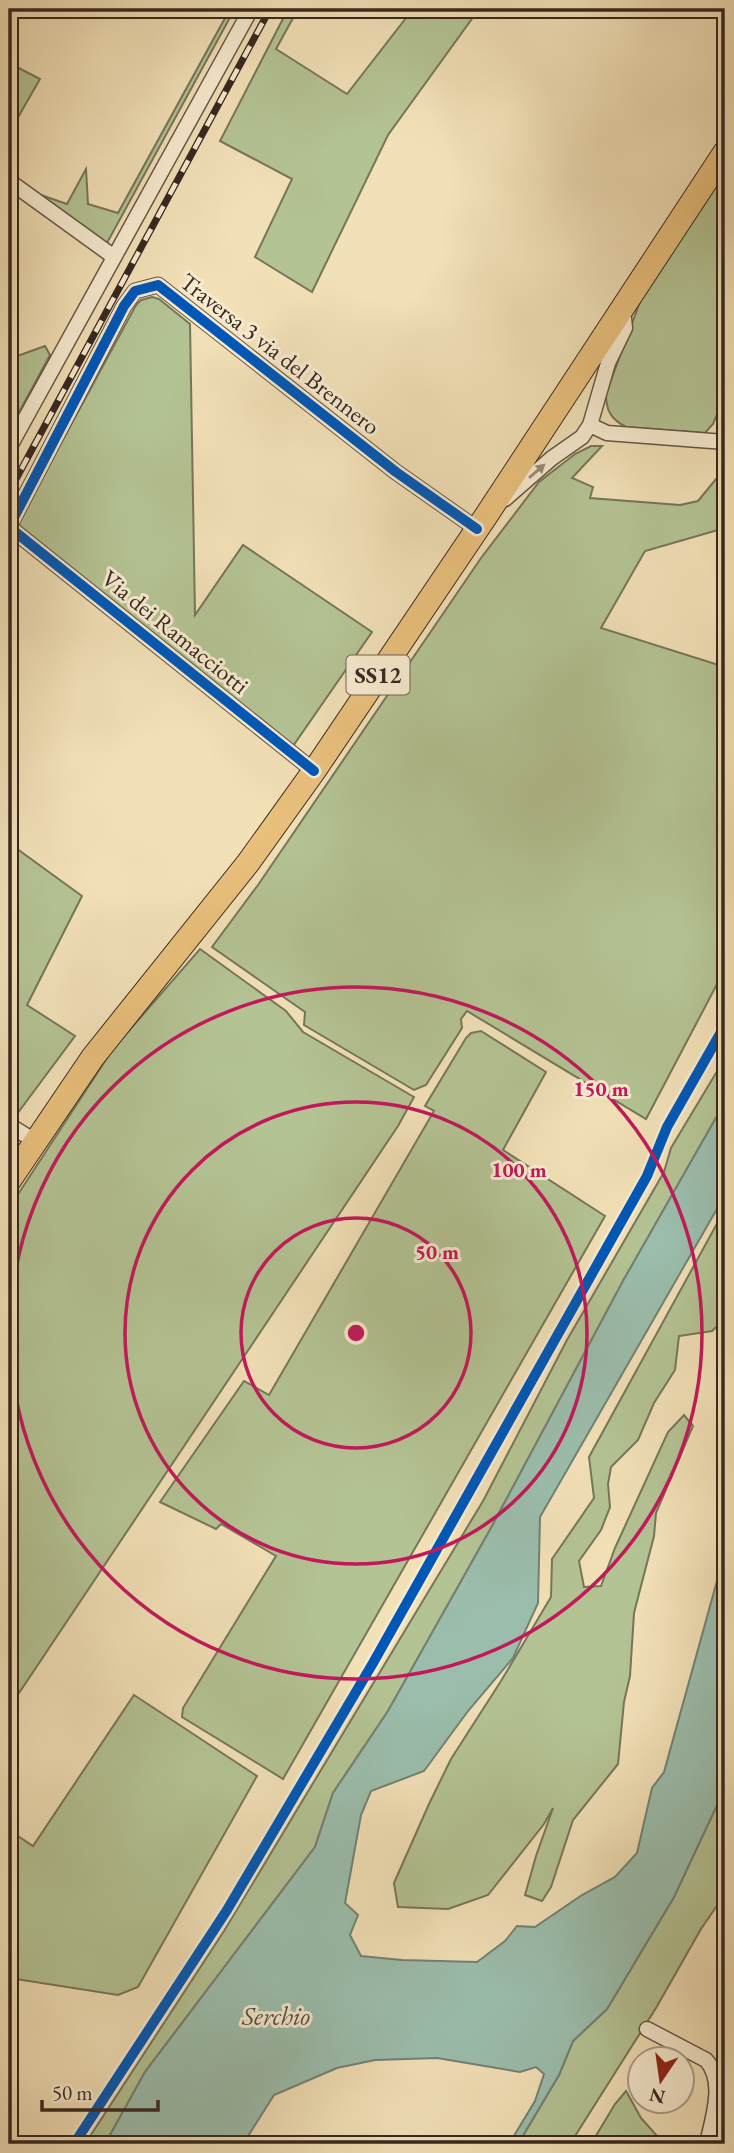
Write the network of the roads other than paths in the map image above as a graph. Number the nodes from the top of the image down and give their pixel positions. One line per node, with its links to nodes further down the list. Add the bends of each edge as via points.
1 (251, 9): 4 (street)
2 (725, 152): 5 (main road, SS12)
3 (9, 181): 4 (street)
4 (114, 257): 8 (street)
5 (622, 306): 6 (street, via 625,328 608,363); 9 (main road, SS12)
6 (590, 425): 7 (street, via 607,433); 9 (street, one-way to 6, via 582,437)
7 (725, 442)
8 (9, 448)
9 (481, 522): 10 (street, Traversa 3 via del Brennero, via 396,472 158,285 135,291 124,306); 11 (main road, SS12)
10 (9, 527): 11 (street, Via dei Ramacciotti)
11 (314, 771): 13 (main road, SS12, via 248,863 93,1057)
12 (9, 1125): 13 (street)
13 (35, 1141): 14 (main road, SS12)
14 (9, 1181)
15 (648, 2029): 16 (street, via 713,2068 717,2091)
16 (707, 2144)

